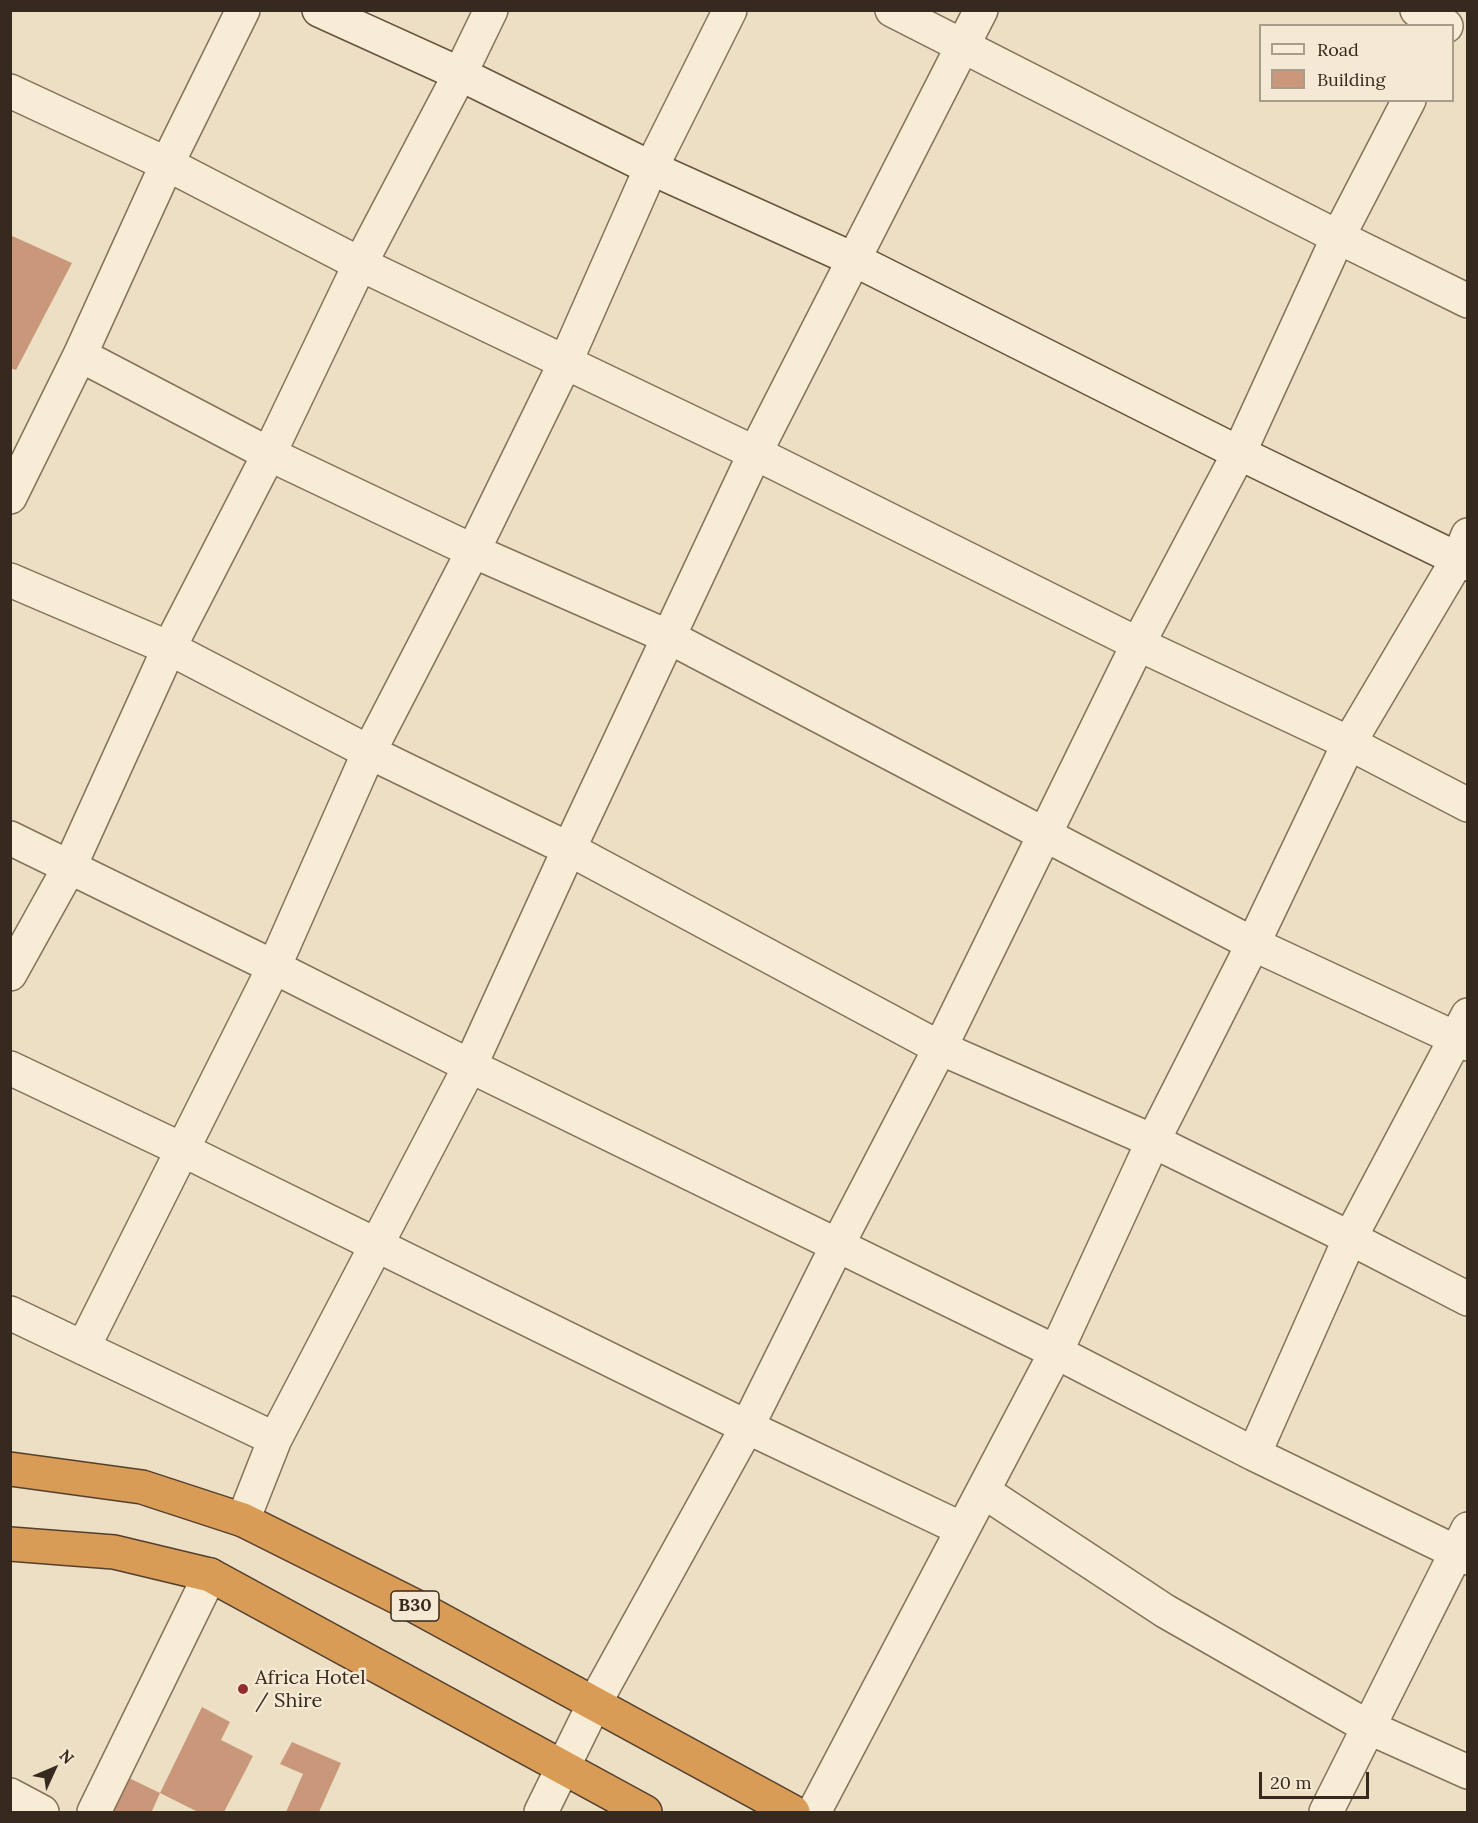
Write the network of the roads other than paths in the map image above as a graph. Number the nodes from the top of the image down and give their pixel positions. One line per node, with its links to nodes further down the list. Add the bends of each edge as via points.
1 (243, 10): 15 (street)
2 (319, 10): 12 (street)
3 (491, 10): 12 (street)
4 (730, 10): 16 (street)
5 (892, 10): 11 (street)
6 (981, 10): 11 (street)
7 (1417, 10): 9 (street)
8 (1455, 10): 10 (street)
9 (1443, 24)
10 (1448, 24)
11 (963, 45): 17 (street); 18 (street)
12 (460, 74): 16 (street); 19 (street)
13 (10, 91): 15 (street)
14 (1408, 102): 17 (street)
15 (167, 164): 19 (street); 21 (street)
16 (651, 168): 18 (street); 22 (street)
17 (1338, 237): 20 (street); 24 (street)
18 (855, 260): 23 (street); 24 (street)
19 (360, 264): 22 (street); 25 (street)
20 (1467, 301)
21 (80, 356): 25 (street); 26 (street)
22 (565, 363): 23 (street); 27 (street)
23 (755, 453): 30 (street); 31 (street)
24 (1239, 453): 28 (street); 31 (street)
25 (269, 454): 27 (street); 32 (street)
26 (10, 497)
27 (473, 551): 30 (street); 34 (street)
28 (1464, 553): 33 (street)
29 (10, 580): 32 (street)
30 (669, 637): 36 (street); 38 (street)
31 (1138, 644): 33 (street); 36 (street)
32 (169, 648): 34 (street); 39 (street)
33 (1349, 743): 35 (street); 40 (street)
34 (369, 752): 38 (street); 41 (street)
35 (1467, 805)
36 (1043, 834): 40 (street); 44 (street)
37 (10, 838): 39 (street)
38 (569, 849): 44 (street); 45 (street)
39 (70, 866): 41 (street); 42 (street)
40 (1252, 944): 43 (street); 47 (street)
41 (274, 967): 45 (street); 48 (street)
42 (10, 974)
43 (1464, 1033): 49 (street)
44 (940, 1048): 47 (street); 51 (street)
45 (470, 1066): 50 (street); 51 (street)
46 (10, 1068): 48 (street)
47 (1153, 1141): 49 (street); 55 (street)
48 (183, 1150): 50 (street); 54 (street)
49 (1350, 1238): 52 (street); 58 (street)
50 (376, 1243): 56 (street); 57 (street)
51 (837, 1246): 55 (street); 56 (street)
52 (1467, 1299)
53 (10, 1314): 54 (street)
54 (83, 1348): 57 (street)
55 (1056, 1352): 58 (street); 60 (street)
56 (747, 1427): 62 (street); 66 (street)
57 (275, 1439): 61 (street)
58 (1254, 1454): 64 (street)
59 (10, 1469): 61 (highway, B30, via 142,1487)
60 (983, 1491): 62 (street); 67 (street, via 1165,1611)
61 (243, 1520): 66 (highway, B30, via 415,1606)
62 (962, 1529): 76 (street)
63 (10, 1544): 65 (highway, via 114,1552)
64 (1464, 1547): 67 (street)
65 (210, 1575): 68 (highway); 72 (street)
66 (594, 1704): 68 (street); 75 (highway, B30)
67 (1370, 1728): 69 (street); 77 (street)
68 (563, 1767): 73 (street); 74 (highway)
69 (1467, 1772)
70 (10, 1795): 71 (street)
71 (42, 1812)
72 (94, 1812)
73 (541, 1812)
74 (645, 1812)
75 (793, 1812)
76 (814, 1812)
77 (1326, 1812)

